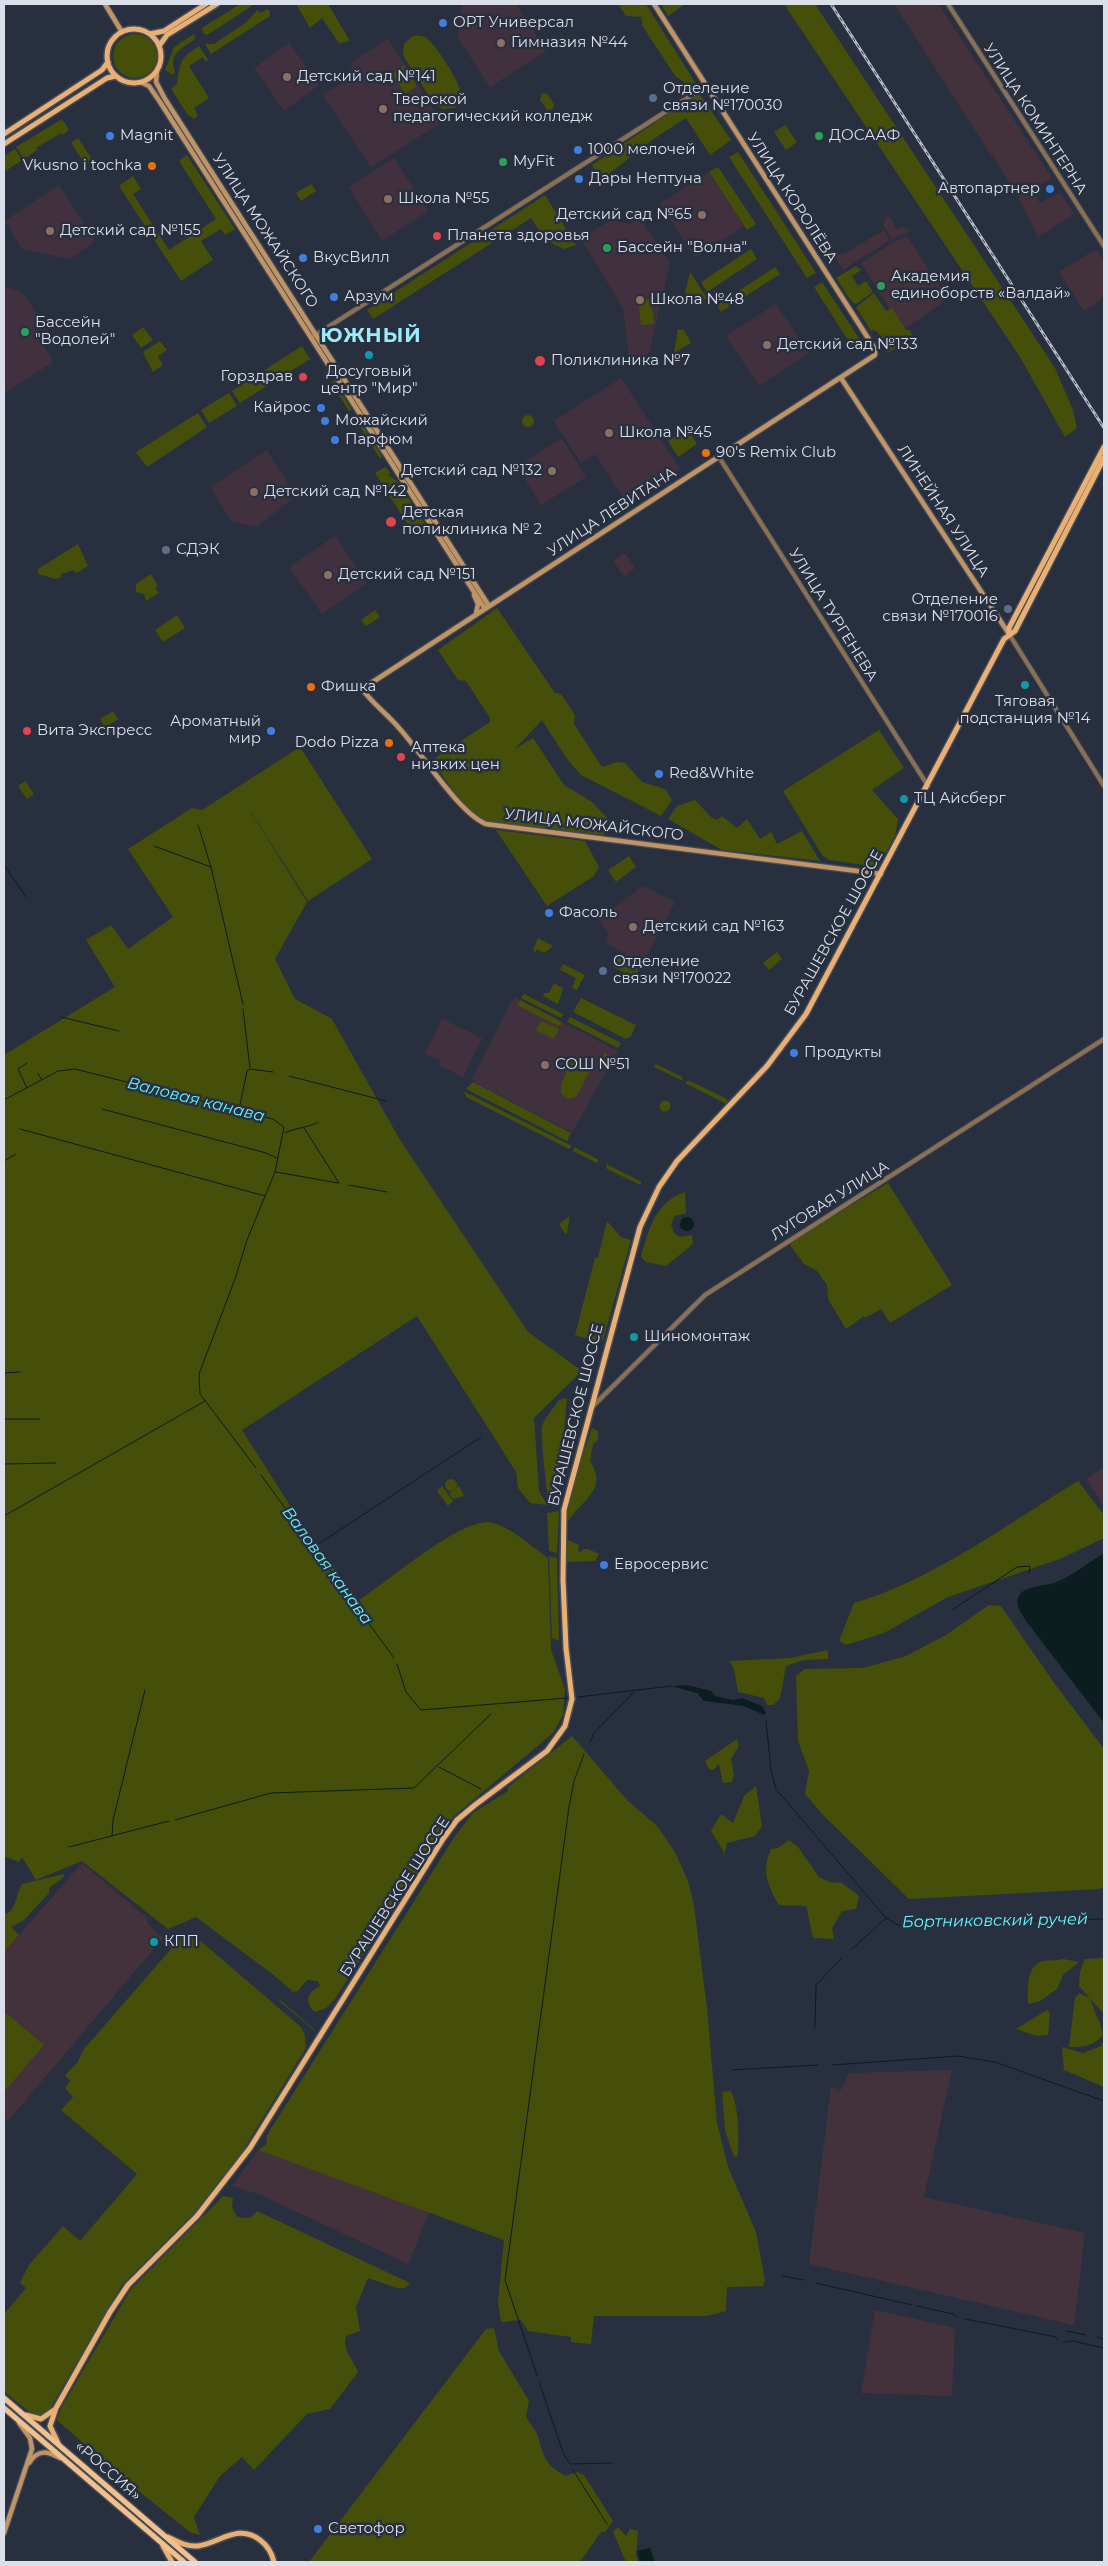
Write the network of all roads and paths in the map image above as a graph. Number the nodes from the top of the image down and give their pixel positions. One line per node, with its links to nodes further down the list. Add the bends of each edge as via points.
1 (105, 4): 6 (main road)
2 (206, 4): 7 (main road, via 162,31)
3 (217, 4): 8 (main road, via 167,35)
4 (654, 4): 13 (main road, УЛИЦА КОРОЛЁВА)
5 (948, 4): 16 (street, УЛИЦА КОМИНТЕРНА)
6 (122, 32): 7 (main road, via 135,29); 9 (main road, via 111,43)
7 (150, 34): 8 (main road)
8 (159, 46): 10 (main road, via 161,57)
9 (108, 61): 11 (main road); 14 (main road, via 102,70)
10 (157, 70): 12 (main road); 17 (main road, УЛИЦА МОЖАЙСКОГО, via 156,82 164,99)
11 (116, 76): 12 (main road); 15 (main road, via 107,78)
12 (140, 82): 18 (main road, УЛИЦА МОЖАЙСКОГО, via 151,89)
13 (706, 86): 17 (street); 19 (main road, УЛИЦА КОРОЛЁВА, via 875,350)
14 (4, 134)
15 (4, 144)
16 (1104, 246)
17 (316, 335): 18 (street); 26 (main road, УЛИЦА МОЖАЙСКОГО)
18 (311, 338): 25 (main road, УЛИЦА МОЖАЙСКОГО)
19 (875, 355): 20 (main road, УЛИЦА ЛЕВИТАНА)
20 (841, 378): 22 (main road, УЛИЦА ЛЕВИТАНА); 28 (main road, ЛИНЕЙНАЯ УЛИЦА)
21 (1104, 447): 24 (main road)
22 (719, 457): 26 (main road, УЛИЦА ЛЕВИТАНА); 30 (street, УЛИЦА ТУРГЕНЕВА)
23 (1104, 458): 24 (main road)
24 (1078, 504): 28 (main road, БУРАШЕВСКОЕ ШОССЕ, via 1009,628)
25 (468, 582): 26 (main road, УЛИЦА МОЖАЙСКОГО); 27 (main road, УЛИЦА МОЖАЙСКОГО, via 478,604)
26 (487, 607): 27 (main road, УЛИЦА ЛЕВИТАНА)
27 (476, 615): 29 (main road, УЛИЦА ЛЕВИТАНА)
28 (1009, 634): 30 (main road, БУРАШЕВСКОЕ ШОССЕ); 31 (street, ЛИНЕЙНАЯ УЛИЦА)
29 (362, 689): 32 (main road, УЛИЦА МОЖАЙСКОГО, via 399,727 472,816 486,824)
30 (928, 786): 32 (main road, БУРАШЕВСКОЕ ШОССЕ)
31 (1104, 786)
32 (882, 874): 34 (main road, БУРАШЕВСКОЕ ШОССЕ, via 819,990 783,1046 748,1088 677,1161 652,1201 633,1249)
33 (1104, 1039): 34 (street, ЛУГОВАЯ УЛИЦА, via 705,1295)
34 (589, 1409): 37 (main road, БУРАШЕВСКОЕ ШОССЕ, via 563,1521 566,1648 572,1699 564,1729 545,1753 475,1805 450,1829 250,2148 196,2216 128,2285)
35 (4, 2398): 38 (highway, «РОССИЯ»)
36 (4, 2408): 39 (highway, «РОССИЯ»)
37 (56, 2408): 38 (main road, via 40,2419); 40 (main road, БУРАШЕВСКОЕ ШОССЕ, via 50,2429)
38 (19, 2411): 40 (highway, «РОССИЯ»)
39 (14, 2416): 41 (highway, «РОССИЯ»); 42 (main road, via 31,2442)
40 (61, 2447): 44 (highway, «РОССИЯ»)
41 (69, 2463): 42 (main road, via 42,2452 33,2458); 45 (highway, «РОССИЯ»)
42 (25, 2471): 43 (main road)
43 (4, 2533)
44 (162, 2534): 48 (highway, «РОССИЯ»); 49 (main road, via 194,2546 235,2533 250,2534 267,2547)
45 (158, 2540): 46 (main road); 47 (highway, «РОССИЯ»)
46 (172, 2562)
47 (184, 2562)
48 (195, 2562)
49 (274, 2562)

